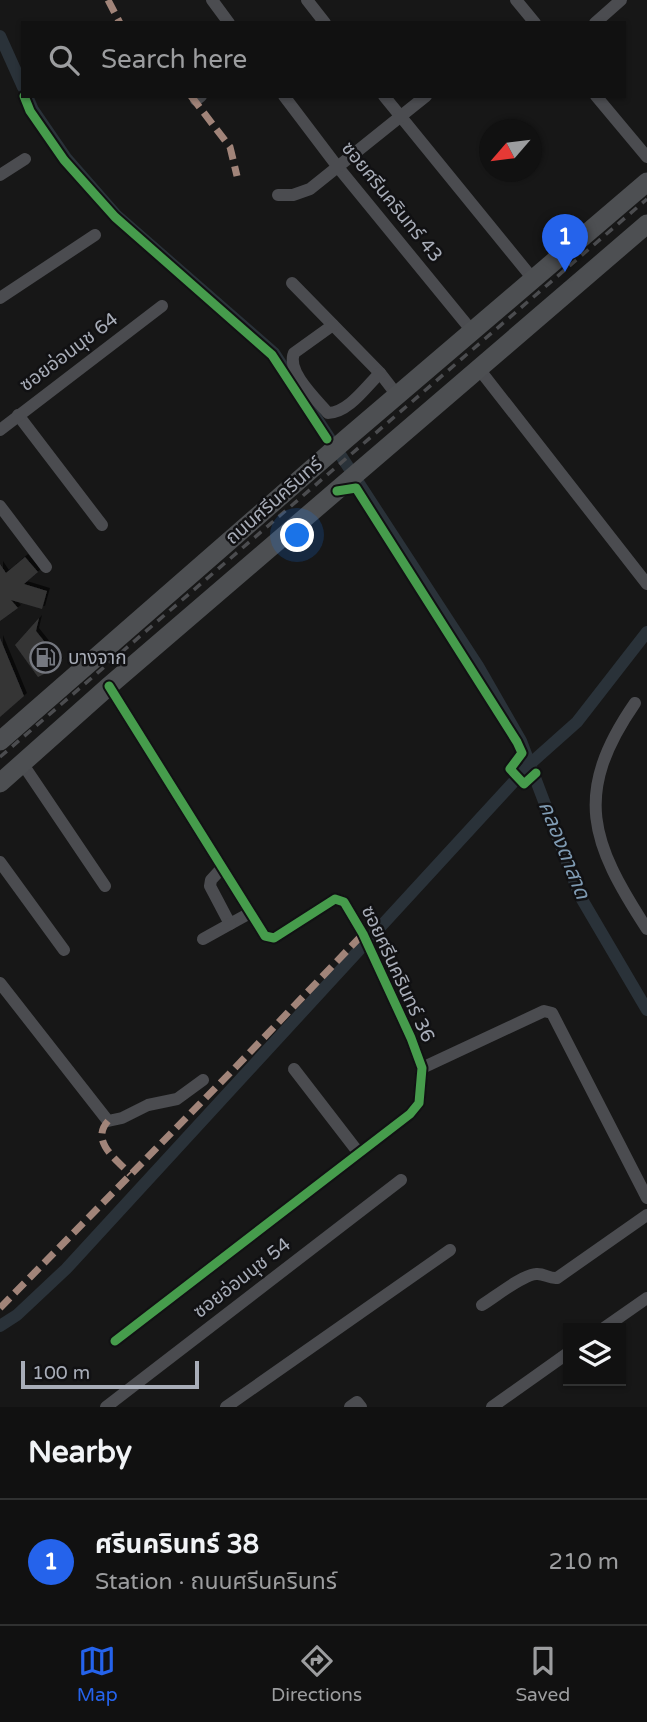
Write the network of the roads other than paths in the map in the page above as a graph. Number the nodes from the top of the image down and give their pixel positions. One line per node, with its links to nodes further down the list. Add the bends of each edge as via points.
1 (212, 0): 5 (street)
2 (307, 0): 6 (street)
3 (516, 0): 7 (street)
4 (621, 0): 8 (street)
5 (228, 21)
6 (323, 21)
7 (533, 21)
8 (597, 21)
9 (286, 98): 16 (street, ซอยศรีนครินทร์ 43)
10 (386, 98): 13 (street)
11 (423, 98): 13 (street)
12 (598, 98): 14 (street)
13 (400, 116): 16 (street); 22 (street)
14 (647, 157)
15 (25, 159): 17 (street)
16 (337, 166): 19 (street, via 302,193); 27 (street, ซอยศรีนครินทร์ 43)
17 (0, 175)
18 (647, 182): 22 (main road, ถนนศรีนครินทร์)
19 (278, 195)
20 (647, 224): 28 (main road, ถนนศรีนครินทร์)
21 (95, 235): 24 (street)
22 (533, 279): 27 (main road, ถนนศรีนครินทร์)
23 (292, 283): 26 (street)
24 (0, 298)
25 (162, 306): 31 (street, ซอยอ่อนนุช 64)
26 (333, 325): 29 (street); 29 (street, via 291,360 293,370 328,413 344,409)
27 (472, 331): 30 (main road, ถนนศรีนครินทร์)
28 (479, 369): 36 (street); 37 (main road, ถนนศรีนครินทร์)
29 (380, 373): 30 (street)
30 (397, 395): 39 (main road, ถนนศรีนครินทร์)
31 (18, 415): 32 (street, ซอยอ่อนนุช 64); 34 (street)
32 (0, 430)
33 (0, 506): 35 (street)
34 (102, 525)
35 (46, 567)
36 (647, 584)
37 (109, 686): 40 (main road, ถนนศรีนครินทร์); 43 (street, ซอยศรีนครินทร์ 36)
38 (635, 704): 47 (street, via 605,753 594,810 613,873)
39 (0, 741)
40 (22, 763): 41 (main road, ถนนศรีนครินทร์); 44 (street)
41 (0, 783)
42 (0, 862): 49 (street)
43 (222, 868): 45 (street, ซอยศรีนครินทร์ 36); 46 (street, via 210,886)
44 (105, 886)
45 (250, 913): 46 (street); 51 (street, ซอยศรีนครินทร์ 36, via 265,936 274,938 340,899 363,934)
46 (230, 924): 48 (street)
47 (647, 929)
48 (203, 939)
49 (64, 950)
50 (0, 984): 53 (street, via 108,1121 177,1099)
51 (422, 1068): 54 (street, ซอยศรีนครินทร์ 36, via 416,1109); 56 (street, via 544,1011 552,1013)
52 (294, 1069): 54 (street)
53 (202, 1080)
54 (358, 1152): 62 (street, ซอยศรีนครินทร์ 36)
55 (401, 1180): 64 (street, ซอยอ่อนนุช 54)
56 (647, 1198)
57 (647, 1215): 60 (street, via 557,1278 529,1275)
58 (450, 1250): 65 (street)
59 (647, 1298): 61 (street)
60 (482, 1305)
61 (611, 1323)
62 (115, 1341)
63 (563, 1357): 68 (street)
64 (106, 1407)
65 (226, 1407)
66 (350, 1407): 67 (street, via 357,1402)
67 (361, 1407)
68 (492, 1407)

